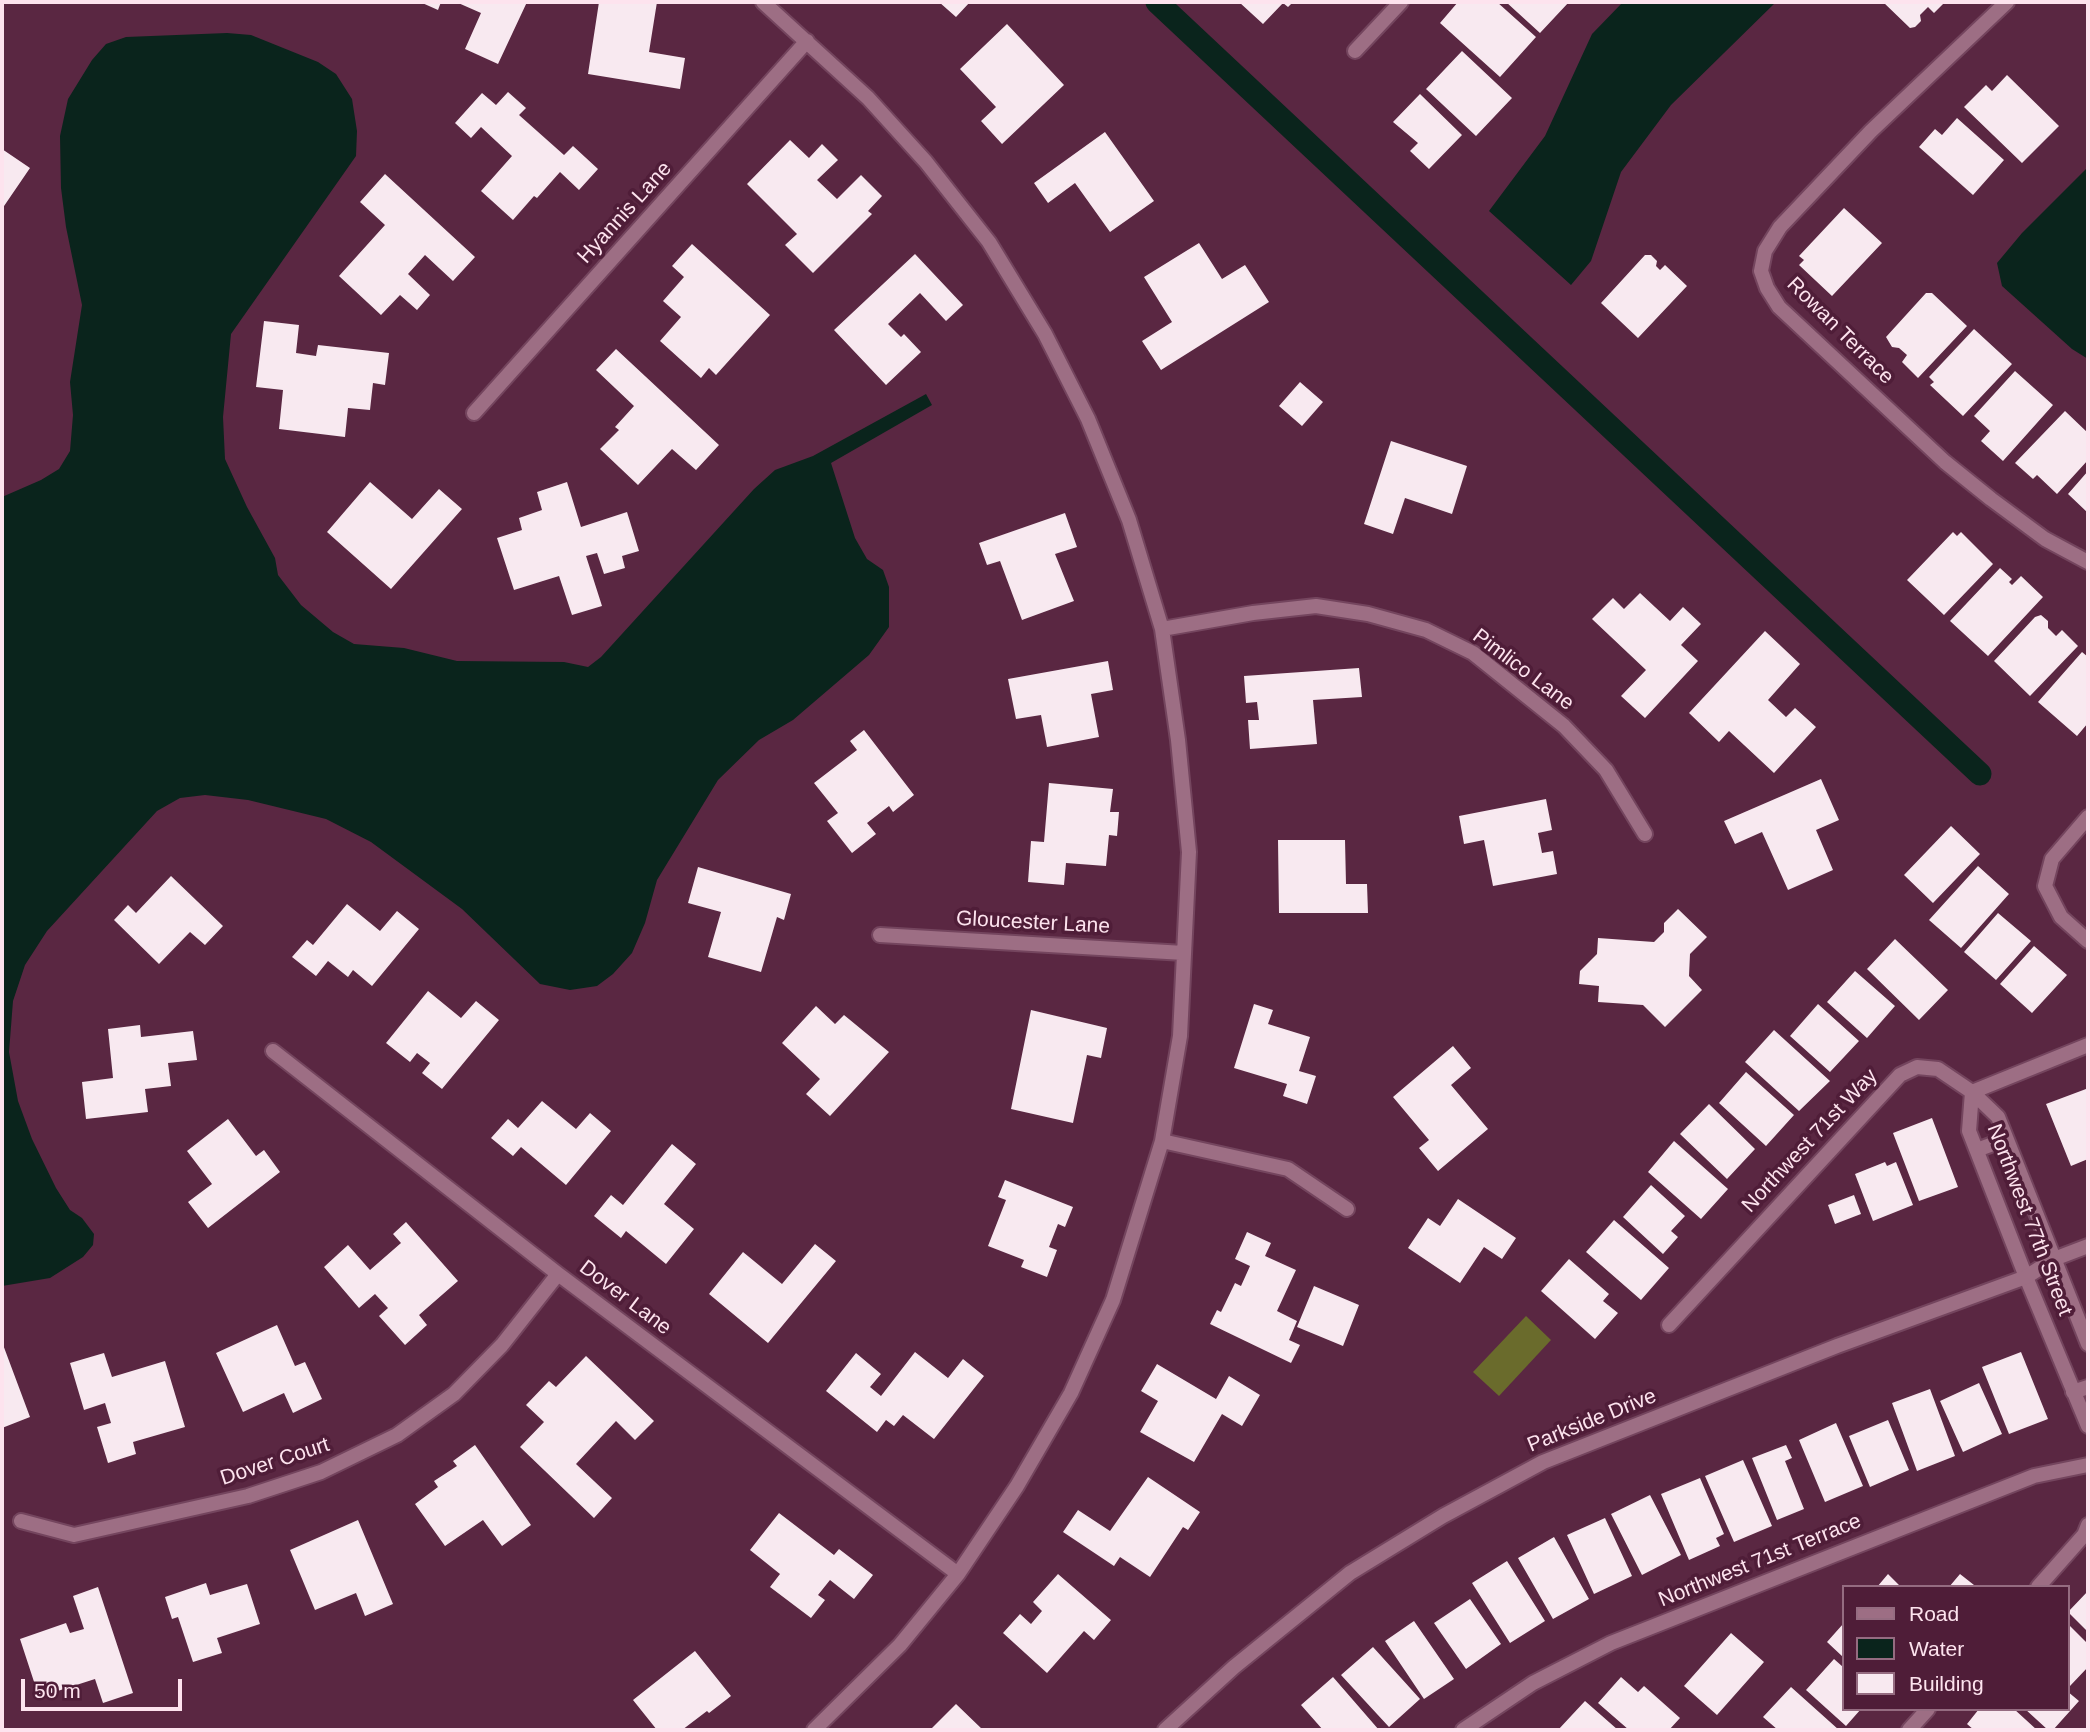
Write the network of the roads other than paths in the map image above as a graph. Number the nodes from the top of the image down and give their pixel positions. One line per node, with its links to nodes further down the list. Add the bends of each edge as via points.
1 (763, 2): 4 (street)
2 (1401, 2): 5 (street)
3 (2007, 2): 7 (street, Rowan Terrace, via 1780,227 1765,251 1761,271 1779,307 1945,462 2045,539)
4 (807, 41): 6 (street, Hyannis Lane); 8 (street, via 868,98 926,162 989,242 1045,334 1088,419 1129,520)
5 (1356, 51)
6 (474, 413)
7 (2088, 562)
8 (1162, 629): 10 (street, Pimlico Lane, via 1316,606 1426,630 1473,653 1564,726 1606,770); 13 (street, via 1189,852)
9 (2088, 817): 12 (street, via 2052,859 2045,886 2061,917)
10 (1645, 834)
11 (880, 935): 13 (street, Gloucester Lane)
12 (2088, 941)
13 (1184, 953): 18 (street, via 1180,1036)
14 (2088, 1045): 16 (street)
15 (273, 1051): 23 (street, Dover Lane)
16 (1972, 1092): 17 (street, Northwest 77th Street, via 1998,1116); 19 (street, Northwest 77th Street, via 1969,1131); 25 (street, Northwest 71st Way, via 1938,1069 1917,1067 1900,1074)
17 (2006, 1139): 19 (street); 22 (street, Northwest 77th Street)
18 (1162, 1141): 20 (street, via 1288,1169); 33 (street, via 1113,1300 1071,1393)
19 (1977, 1150): 24 (street, Northwest 77th Street)
20 (1348, 1209)
21 (2088, 1246): 22 (street, Parkside Drive)
22 (2054, 1259): 24 (street, Parkside Drive); 26 (street, Northwest 77th Street)
23 (558, 1274): 31 (street, Dover Court, via 502,1345 454,1394 397,1434 321,1472 248,1496 74,1535); 33 (street, Dover Lane)
24 (2026, 1277): 28 (street, Northwest 77th Street); 37 (street, Parkside Drive, via 1543,1462 1350,1573 1234,1667)
25 (1669, 1325)
26 (2088, 1344)
27 (2088, 1387): 28 (street)
28 (2073, 1392): 29 (street, Northwest 77th Street)
29 (2088, 1426)
30 (2088, 1465): 38 (street, Northwest 71st Terrace, via 2034,1476 1611,1643 1533,1683)
31 (21, 1521)
32 (2088, 1525): 34 (street)
33 (958, 1574): 36 (street, via 900,1645)
34 (2040, 1585)
35 (1926, 1711): 39 (street)
36 (814, 1730)
37 (1166, 1730)
38 (1463, 1730)
39 (1909, 1730)

